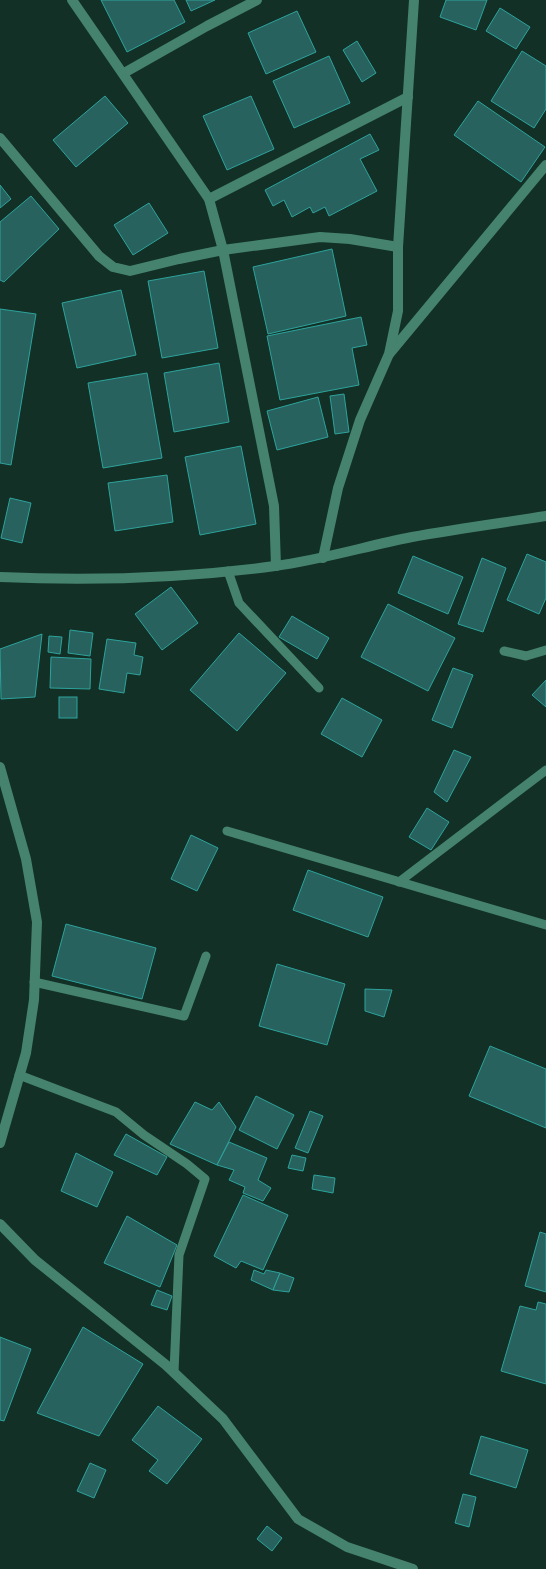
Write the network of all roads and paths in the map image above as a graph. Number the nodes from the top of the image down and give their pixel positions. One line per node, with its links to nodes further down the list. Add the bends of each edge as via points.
1 (72, 0): 4 (street)
2 (258, 0): 4 (street)
3 (414, 0): 5 (street)
4 (124, 73): 8 (street)
5 (408, 97): 8 (street); 9 (street)
6 (0, 138): 10 (street, via 99,256 113,267 130,271)
7 (546, 166): 11 (street)
8 (209, 199): 10 (street)
9 (398, 246): 10 (street, via 320,237); 11 (street, via 398,310)
10 (223, 250): 14 (street, via 274,506)
11 (389, 354): 13 (street, via 360,420 338,488)
12 (546, 516): 13 (street, via 411,538)
13 (323, 558): 14 (street)
14 (276, 566): 15 (street)
15 (228, 571): 16 (street, via 173,576); 19 (lane, via 239,603)
16 (0, 577)
17 (504, 650): 18 (lane, via 526,656)
18 (546, 650)
19 (319, 688)
20 (0, 767): 26 (street, via 26,859 37,922)
21 (546, 770): 23 (lane)
22 (227, 831): 23 (lane)
23 (399, 882): 24 (lane)
24 (546, 925)
25 (206, 956): 26 (lane, via 184,1016)
26 (34, 982): 27 (street, via 26,1053)
27 (19, 1075): 28 (street); 30 (lane, via 116,1112 205,1180 179,1255)
28 (0, 1143)
29 (0, 1224): 30 (street, via 35,1260)
30 (174, 1372): 31 (street, via 223,1419 298,1518 347,1547)
31 (413, 1569)

